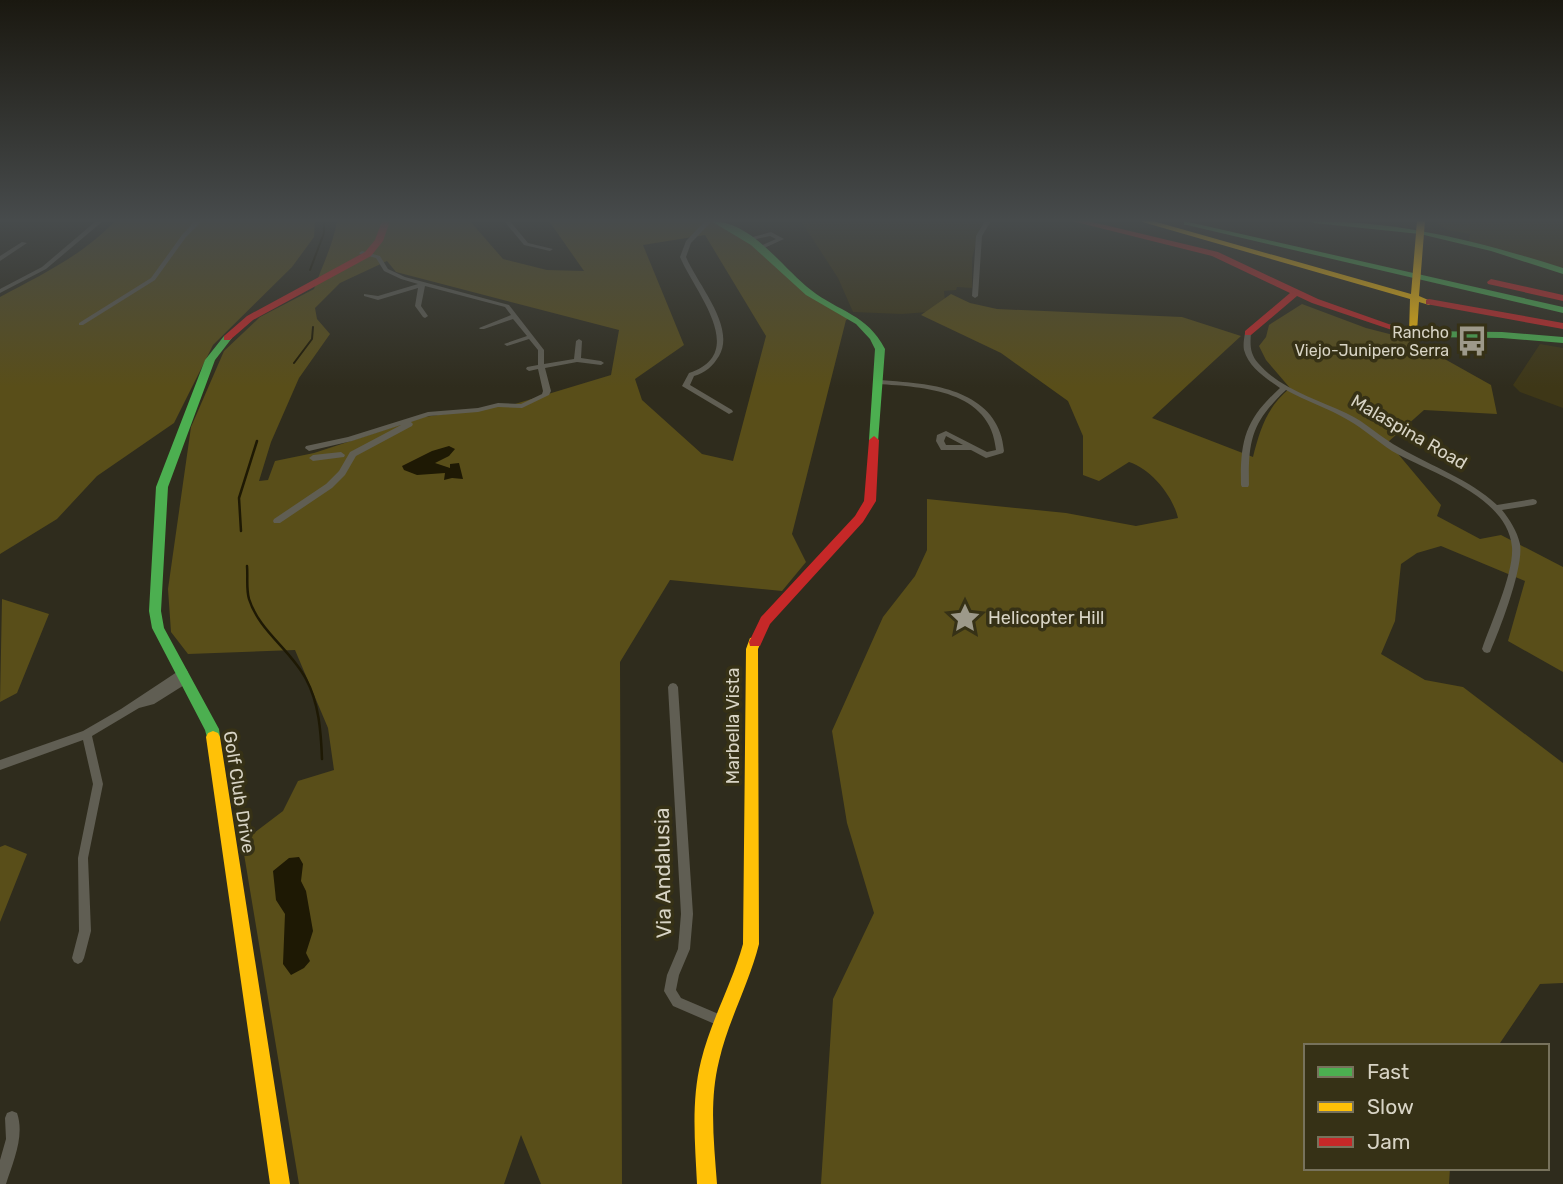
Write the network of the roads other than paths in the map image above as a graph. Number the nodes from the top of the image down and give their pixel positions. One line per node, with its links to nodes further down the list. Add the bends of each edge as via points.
1 (26, 276): 14 (street)
2 (155, 276): 23 (street)
3 (325, 276): 51 (main road, Golf Club Drive, via 250,318 216,351 165,474 155,611 158,628)
4 (400, 276): 13 (street)
5 (692, 276): 38 (street, via 722,334 719,354 698,374)
6 (792, 276): 36 (main road, Marbella Vista, via 810,294 870,330 879,345)
7 (976, 276): 17 (street)
8 (1258, 276): 15 (main road)
9 (1336, 276): 19 (main road)
10 (1417, 276): 19 (main road)
11 (1441, 276): 20 (main road)
12 (1442, 276): 18 (main road)
13 (422, 285): 16 (street, via 378,298); 21 (street, via 418,306); 22 (street, via 499,303)
14 (0, 291)
15 (1296, 292): 26 (main road); 27 (main road, Malaspina Road)
16 (366, 295)
17 (975, 296)
18 (1563, 298)
19 (1415, 299): 24 (main road); 26 (main road)
20 (1563, 310)
21 (425, 316)
22 (515, 316): 25 (street); 28 (street)
23 (81, 324)
24 (1563, 326)
25 (482, 328)
26 (1412, 332): 29 (main road)
27 (1248, 333): 37 (street, Malaspina Road, via 1245,341 1251,356)
28 (530, 337): 31 (street); 34 (street, via 541,352)
29 (1563, 340)
30 (579, 341): 32 (street)
31 (507, 344)
32 (577, 360): 33 (street); 34 (street)
33 (601, 363)
34 (541, 367): 35 (street); 39 (street, via 548,386 545,396 522,407)
35 (529, 369)
36 (878, 383): 43 (street, via 935,388 970,402 992,424 1000,451 986,456); 56 (main road, Marbella Vista, via 872,491 867,506 765,621 752,649 751,944 744,975)
37 (1284, 388): 46 (street, via 1257,414 1248,431); 48 (street, Malaspina Road, via 1351,418 1396,449 1478,493)
38 (695, 391): 40 (street)
39 (457, 411): 41 (street, via 412,418); 45 (street, via 407,425)
40 (729, 412)
41 (349, 439): 42 (street); 45 (street)
42 (309, 448)
43 (970, 448)
44 (313, 458): 45 (street)
45 (344, 458): 49 (street, via 343,472)
46 (1245, 485)
47 (1533, 502): 48 (street)
48 (1495, 508): 50 (street, Malaspina Road, via 1507,523 1516,548)
49 (277, 522)
50 (1487, 649)
51 (185, 675): 53 (street, via 150,701); 59 (main road, Golf Club Drive, via 212,729)
52 (673, 687): 56 (street, Via Andalusia, via 687,914 684,949 670,991 677,1002)
53 (87, 734): 54 (street); 55 (street, via 98,784 83,858 85,931)
54 (0, 765)
55 (78, 958)
56 (724, 1022): 60 (main road, Marbella Vista, via 706,1079)
57 (12, 1118): 58 (street, via 13,1139)
58 (0, 1182)
59 (280, 1184)
60 (707, 1184)

